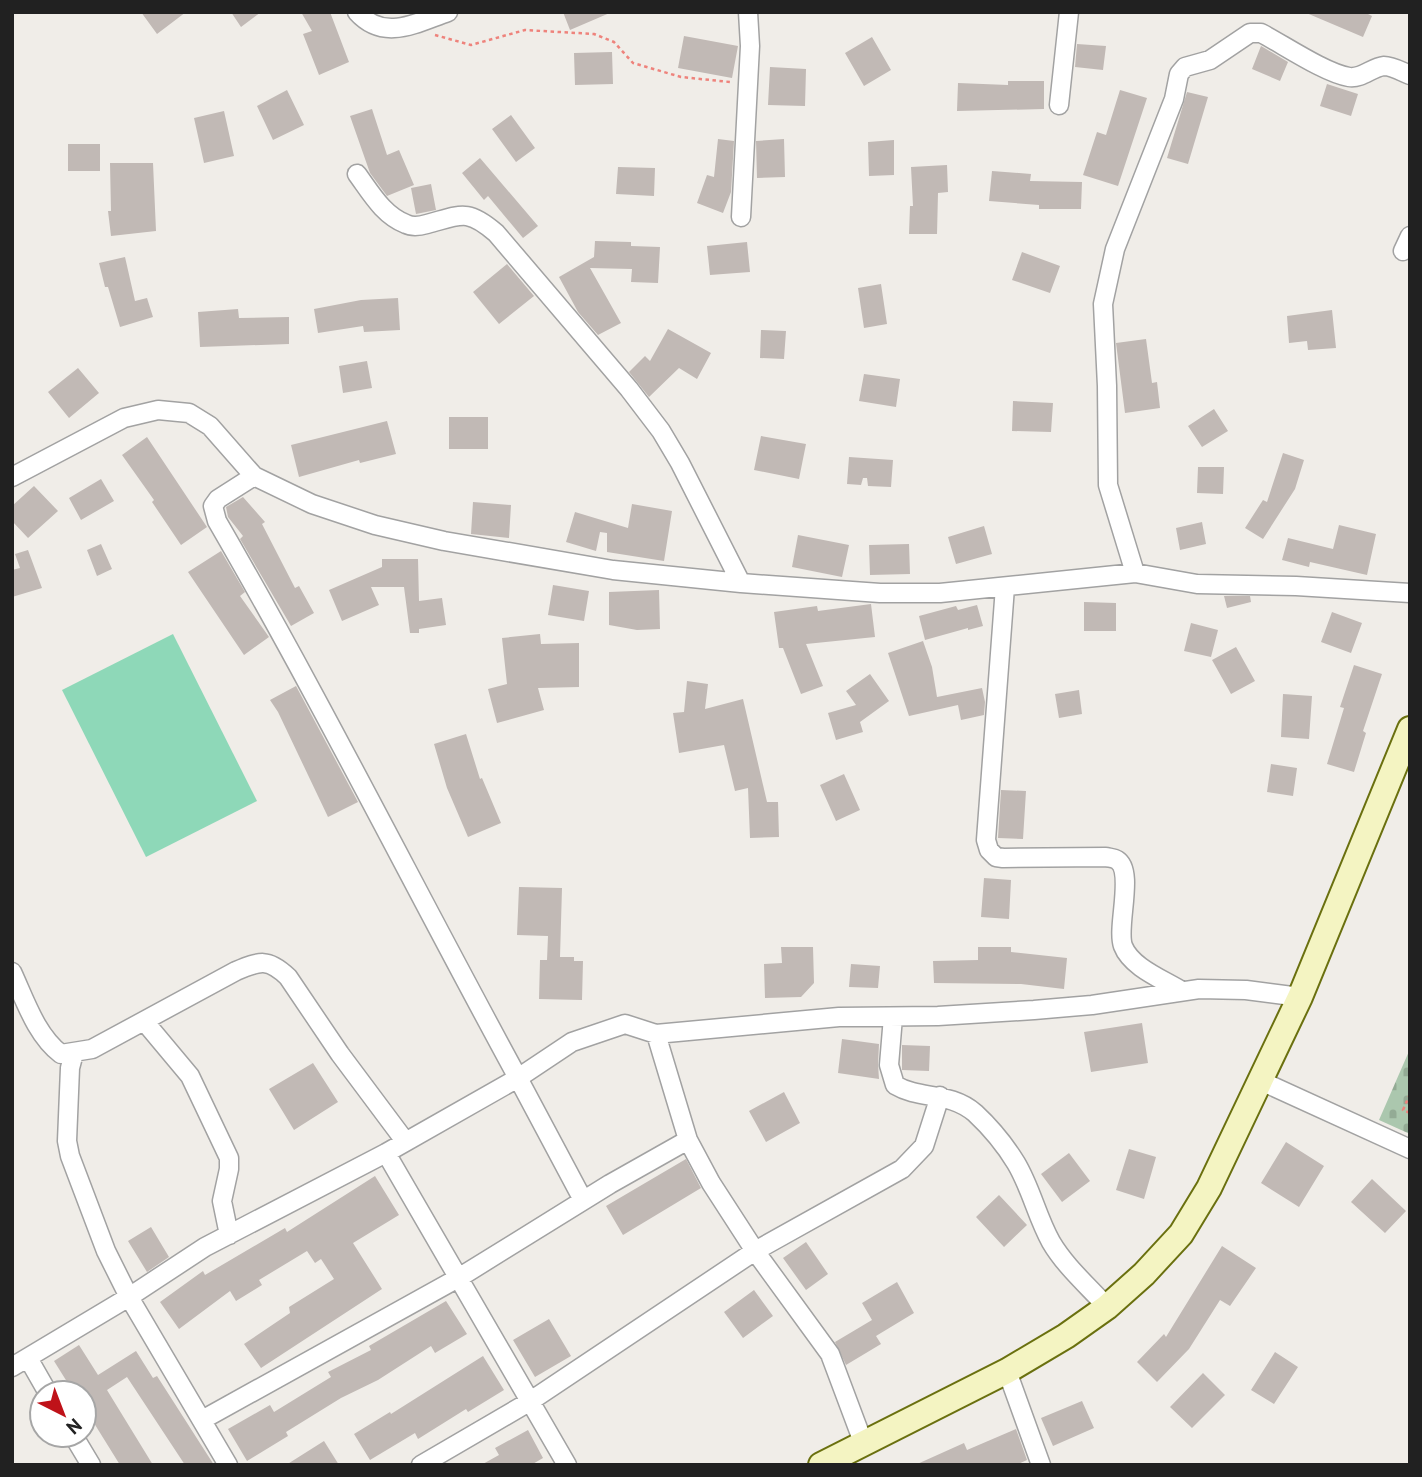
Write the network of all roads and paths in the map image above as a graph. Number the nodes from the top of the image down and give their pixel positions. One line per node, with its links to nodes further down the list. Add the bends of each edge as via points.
1 (357, 12): 5 (street, via 375,27)
2 (448, 12): 5 (street)
3 (748, 12): 7 (street)
4 (1069, 12): 8 (street)
5 (405, 27): 7 (path, via 471,46 525,30 594,34 614,42 633,63 681,77)
6 (1410, 75): 13 (street, via 1383,66 1349,77 1261,33 1250,33 1179,74 1174,99 1115,249 1103,304 1108,485)
7 (748, 82): 10 (street)
8 (1059, 105)
9 (357, 174): 14 (street, via 382,208 409,226 471,215 496,233 661,431)
10 (741, 217)
11 (254, 476): 12 (street, via 210,426 189,414 158,410 124,418); 14 (street, via 312,504 444,541 613,570); 25 (street, via 218,499 213,506 217,521)
12 (12, 477)
13 (1135, 573): 15 (street); 16 (street, via 1197,584)
14 (741, 583): 15 (street, via 892,593)
15 (1004, 587): 19 (street, via 988,800 989,850 996,858 1117,860 1125,876 1123,946 1142,967)
16 (1410, 593)
17 (1410, 729): 20 (main road)
18 (12, 972): 24 (street, via 48,1042 61,1054)
19 (1180, 990): 20 (street, via 1246,990); 21 (street, via 1092,1005)
20 (1300, 997): 26 (main road)
21 (893, 1017): 23 (street, via 839,1017); 28 (street, via 889,1065 895,1084 905,1091)
22 (144, 1021): 24 (street, via 92,1049); 31 (street, via 236,971 267,962 278,967); 35 (street, via 190,1076 229,1157 222,1200)
23 (656, 1034): 25 (street, via 625,1024 572,1042); 30 (street)
24 (74, 1053): 38 (street, via 68,1148 106,1251)
25 (518, 1078): 31 (street); 34 (street)
26 (1261, 1082): 32 (street); 39 (main road, via 1181,1234)
27 (1410, 1094): 29 (path, via 1403,1110)
28 (940, 1096): 36 (street, via 924,1146 902,1169); 39 (street, via 973,1111 1004,1146 1052,1243)
29 (1410, 1113)
30 (688, 1140): 34 (street); 36 (street)
31 (405, 1141): 33 (street)
32 (1410, 1149)
33 (386, 1153): 35 (street); 37 (street)
34 (583, 1200): 37 (street)
35 (229, 1235): 38 (street)
36 (755, 1251): 43 (street); 45 (street, via 830,1354)
37 (460, 1277): 43 (street); 44 (street)
38 (129, 1297): 40 (street); 44 (street)
39 (1107, 1307): 41 (main road)
40 (20, 1363): 42 (street)
41 (1007, 1371): 45 (main road); 52 (street)
42 (35, 1379)
43 (529, 1402): 49 (street); 50 (street)
44 (202, 1420): 48 (street)
45 (863, 1442): 51 (main road)
46 (81, 1449): 47 (street)
47 (91, 1465)
48 (228, 1465)
49 (421, 1465)
50 (567, 1465)
51 (821, 1465)
52 (1041, 1465)

